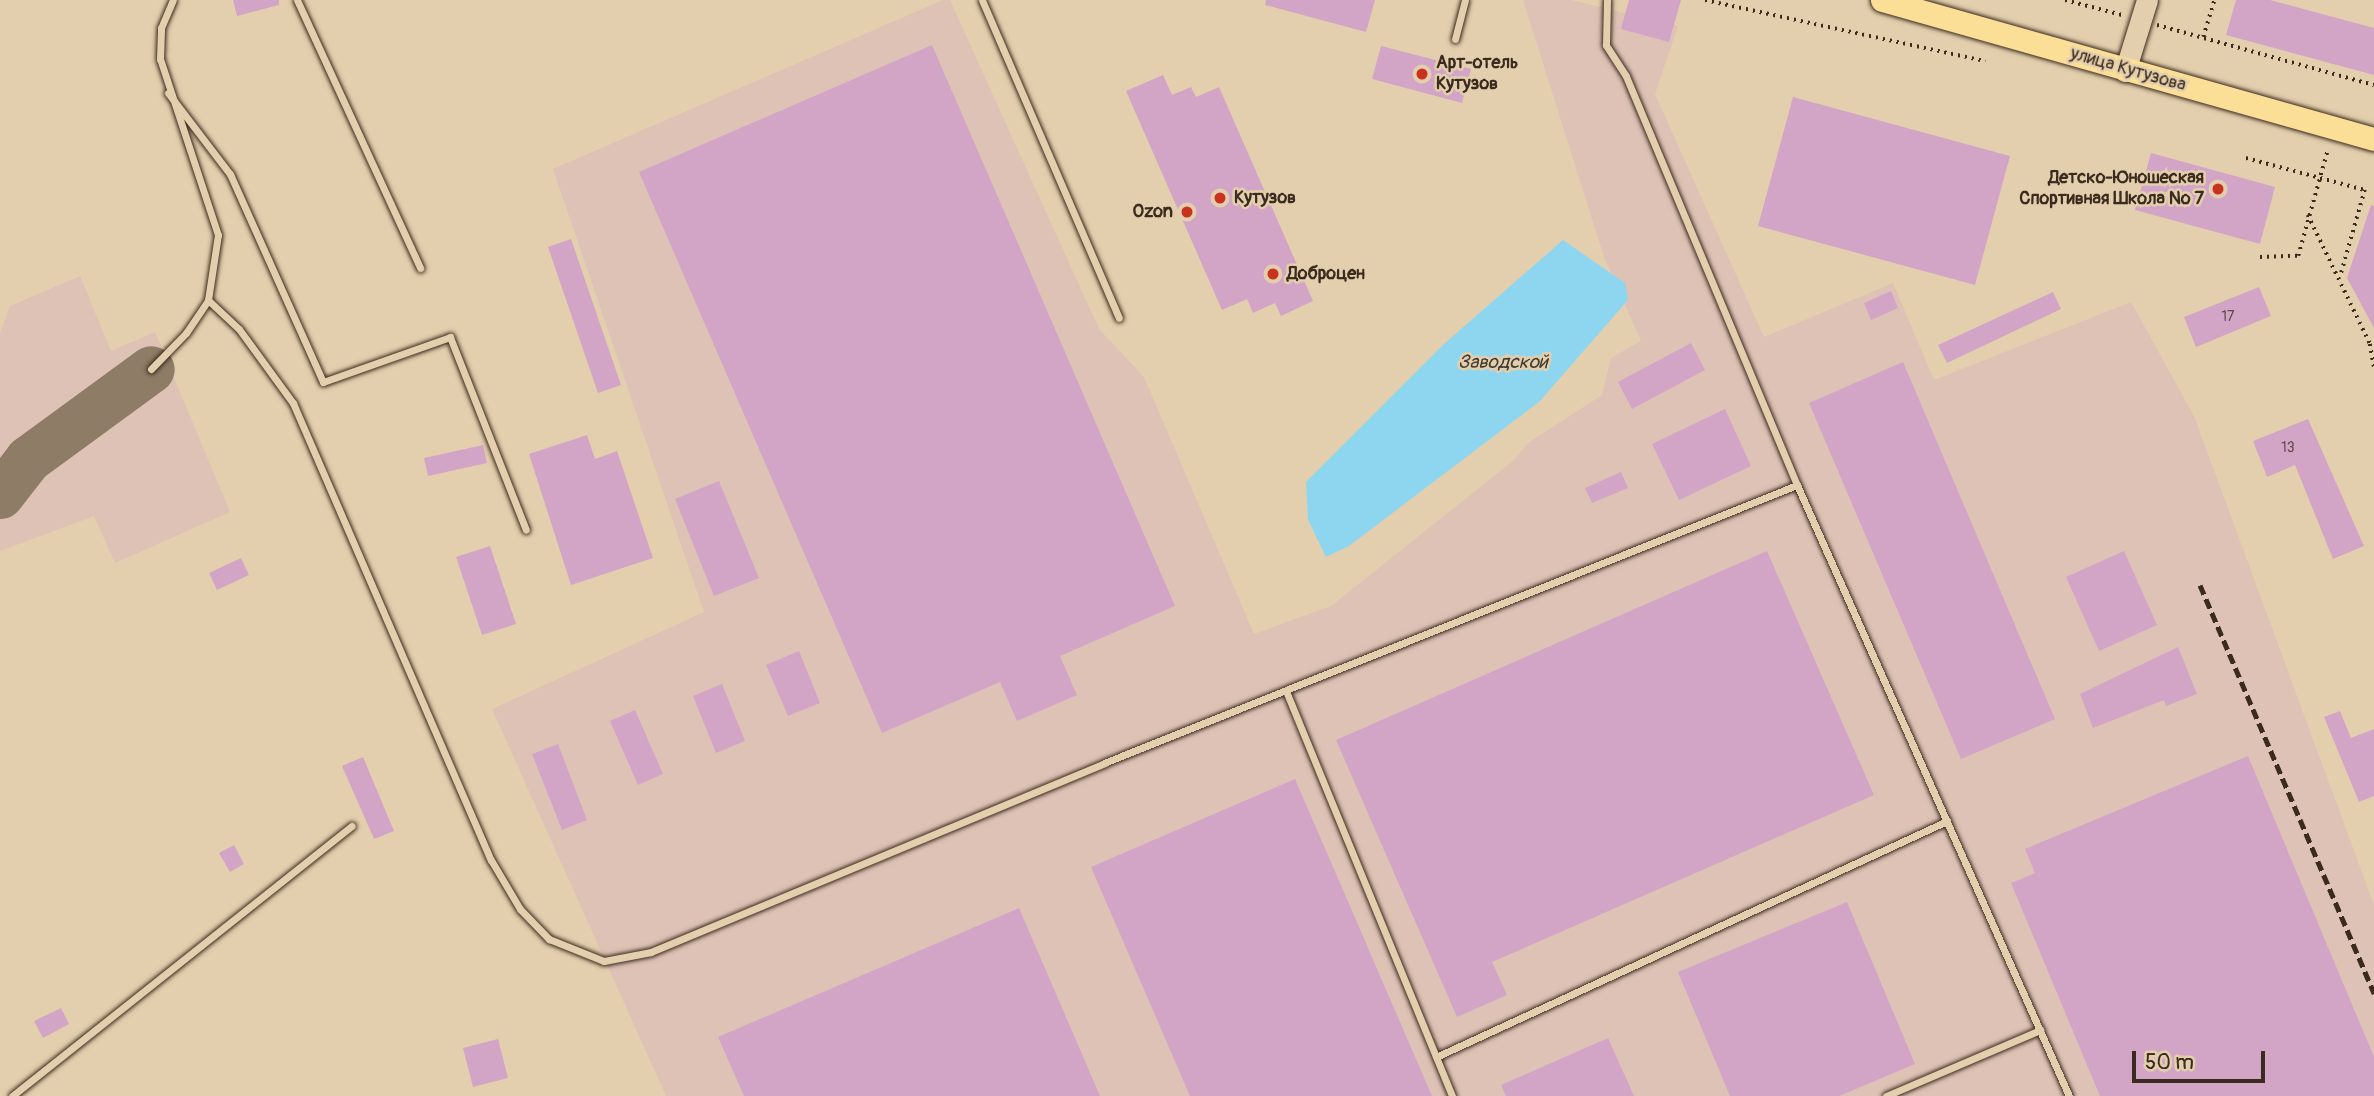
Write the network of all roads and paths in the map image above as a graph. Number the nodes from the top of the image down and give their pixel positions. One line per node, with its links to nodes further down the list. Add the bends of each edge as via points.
1 (173, 0): 16 (lane, via 161,27)
2 (297, 0): 23 (lane)
3 (982, 0): 26 (lane)
4 (1465, 0): 12 (lane)
5 (1607, 0): 30 (lane, via 1606,45 1626,76)
6 (1705, 0): 13 (path)
7 (1882, 0): 14 (main road, улица Кутузова)
8 (2065, 0): 10 (path)
9 (2214, 0): 11 (path)
10 (2144, 10): 11 (path); 14 (main road)
11 (2203, 37): 15 (path)
12 (1455, 39)
13 (1985, 61)
14 (2124, 71): 17 (main road, улица Кутузова)
15 (2374, 85)
16 (168, 93): 25 (lane, via 211,201 218,234); 31 (lane, via 230,174 323,382 450,337)
17 (2374, 139)
18 (2327, 152): 20 (path)
19 (2246, 158): 20 (path)
20 (2320, 178): 21 (path); 24 (path, via 2365,190)
21 (2308, 215): 22 (path, via 2298,256); 24 (path)
22 (2260, 257)
23 (419, 268)
24 (2340, 278): 27 (path)
25 (208, 300): 29 (lane, via 186,333); 32 (lane, via 239,328 293,403 491,860 520,909 549,939 604,961 652,952)
26 (1119, 318)
27 (2372, 343): 28 (path)
28 (2374, 367)
29 (150, 369)
30 (1797, 485): 32 (lane); 33 (lane)
31 (526, 530)
32 (1286, 691): 36 (lane)
33 (1947, 821): 35 (lane); 36 (lane)
34 (352, 826): 37 (lane)
35 (2040, 1030): 39 (lane); 40 (lane)
36 (1436, 1057): 38 (lane)
37 (12, 1096)
38 (1452, 1096)
39 (1886, 1096)
40 (2069, 1096)

